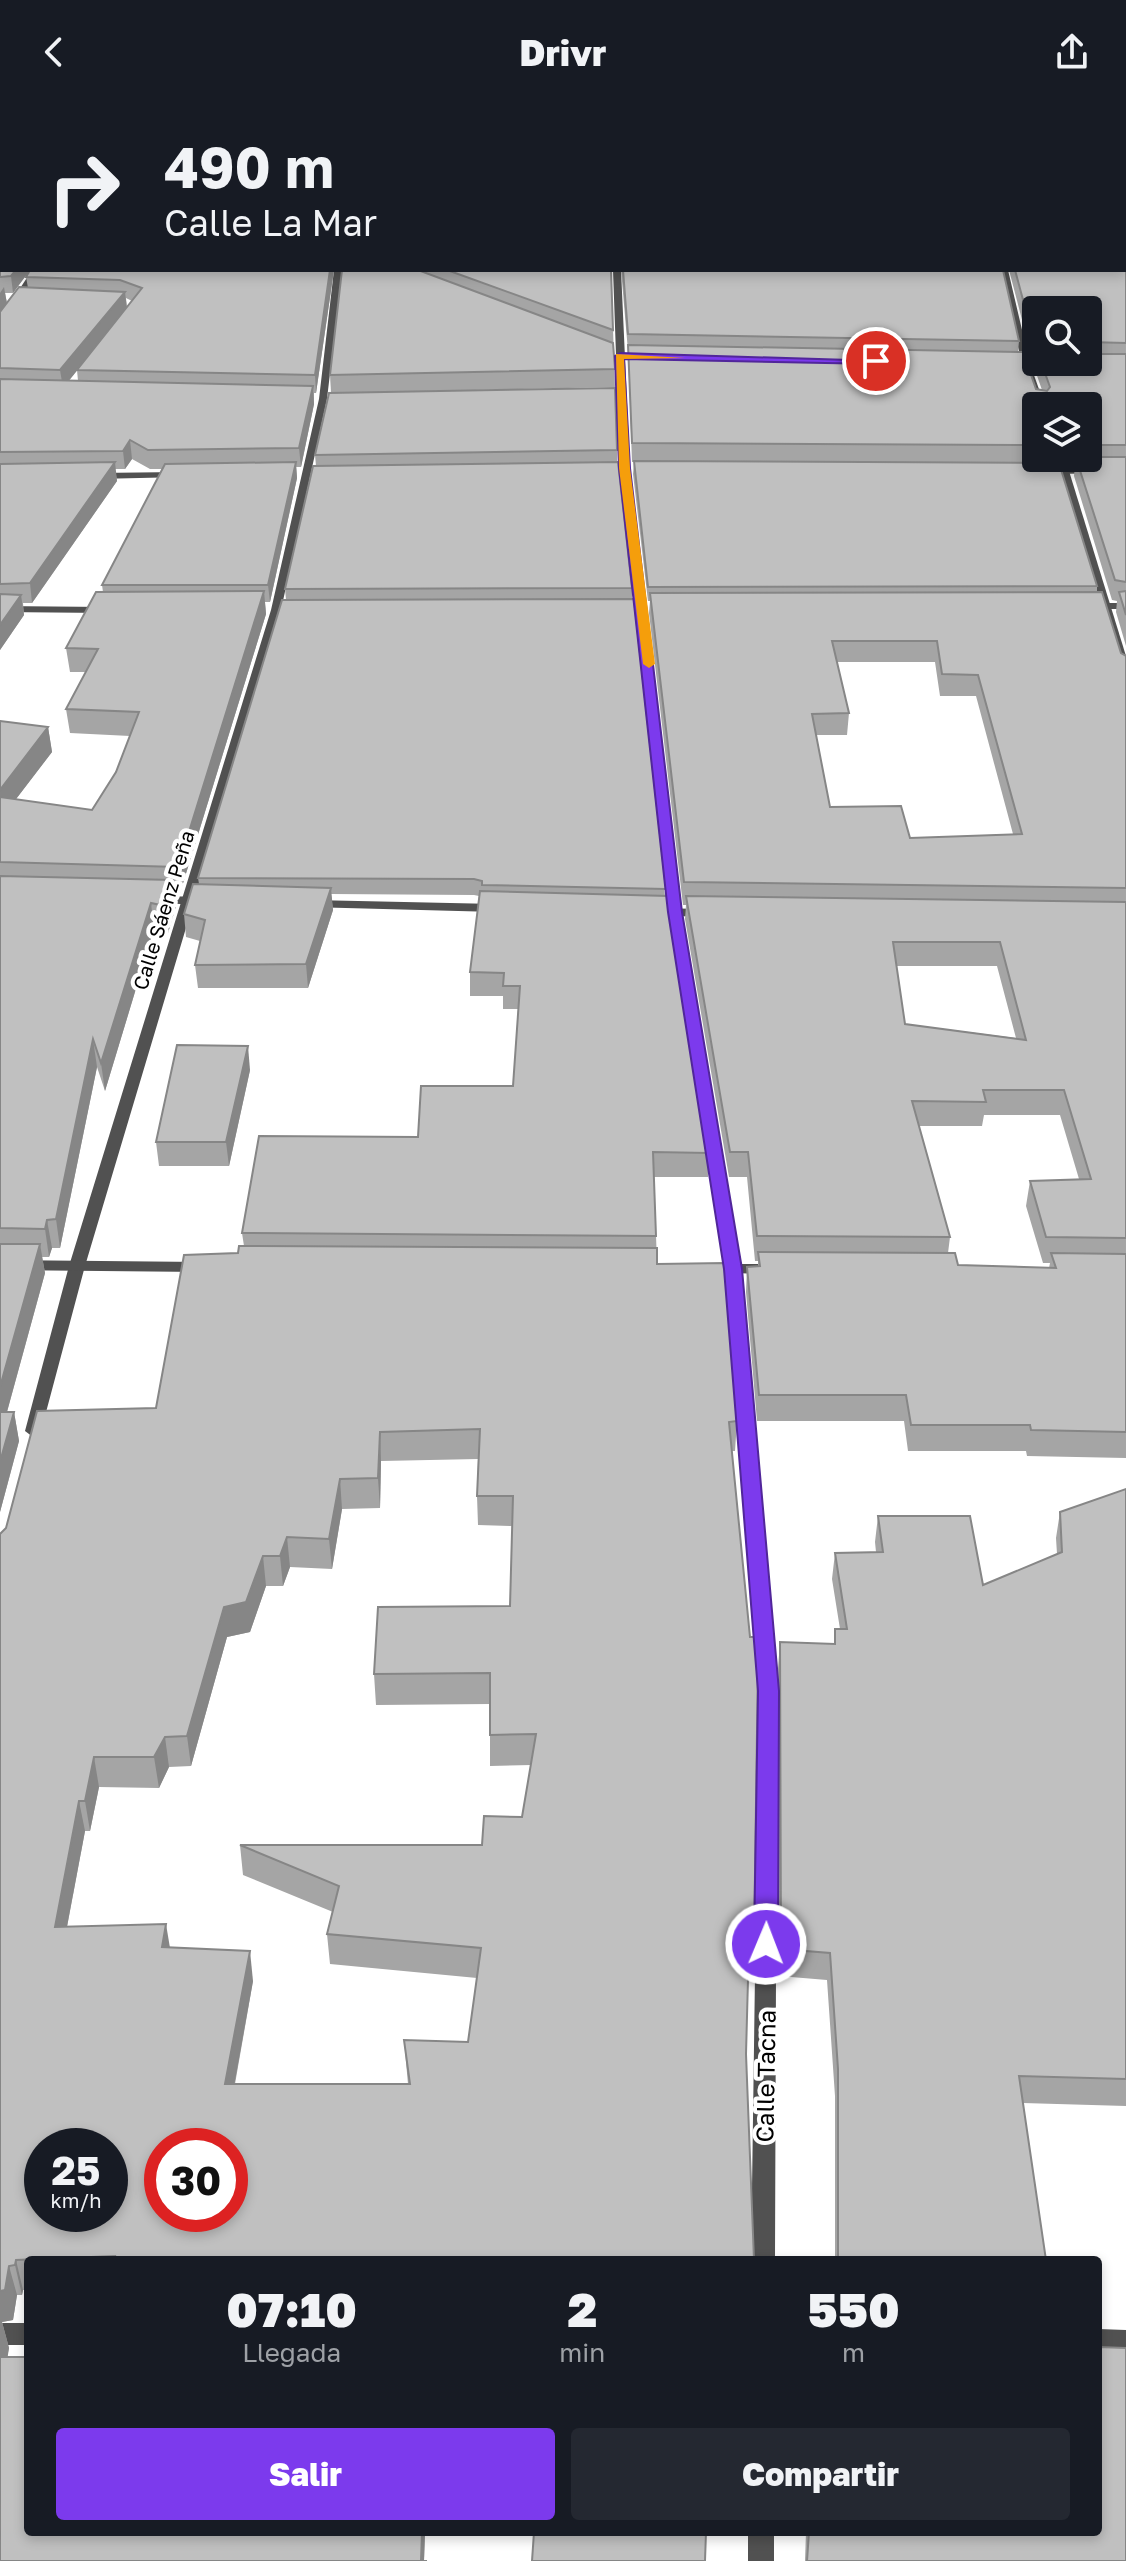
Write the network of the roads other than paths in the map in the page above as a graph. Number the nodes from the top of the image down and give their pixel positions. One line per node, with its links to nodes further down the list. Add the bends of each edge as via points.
1 (34, 272): 5 (street)
2 (338, 272): 12 (street, Calle Sáenz Peña)
3 (617, 272): 36 (street, Calle Tacna, via 620,354 613,393 643,609)
4 (1004, 272): 8 (street)
5 (13, 298): 6 (street); 7 (street)
6 (32, 299)
7 (0, 325)
8 (1022, 347)
9 (1010, 364): 10 (street)
10 (1022, 364)
11 (339, 398): 12 (street)
12 (316, 399): 17 (street, Calle Sáenz Peña)
13 (1102, 470): 14 (street)
14 (1126, 470)
15 (1065, 472): 22 (street)
16 (291, 473): 17 (street)
17 (306, 473): 18 (street); 27 (street, Calle Sáenz Peña)
18 (321, 473)
19 (199, 475): 20 (street)
20 (77, 476)
21 (1077, 606): 22 (street)
22 (1108, 606): 23 (street); 29 (street)
23 (1126, 606)
24 (0, 609): 25 (street)
25 (124, 610)
26 (261, 610): 27 (street)
27 (276, 610): 28 (street); 31 (street, Calle Sáenz Peña)
28 (292, 610)
29 (1126, 673)
30 (140, 899): 31 (street)
31 (186, 901): 32 (street); 39 (street, Calle Sáenz Peña)
32 (218, 901)
33 (297, 903): 34 (street)
34 (517, 908)
35 (644, 912): 36 (street)
36 (675, 912): 37 (street); 42 (street, Calle Tacna)
37 (722, 913)
38 (0, 1265): 39 (street)
39 (77, 1266): 40 (street); 44 (street, Calle Sáenz Peña)
40 (221, 1267)
41 (685, 1269): 42 (street)
42 (733, 1269): 43 (street); 45 (street, Calle Tacna, via 768,1691)
43 (780, 1269)
44 (28, 1450)
45 (763, 2256)
46 (0, 2334): 47 (street)
47 (24, 2334)
48 (1102, 2340): 49 (street)
49 (1126, 2341)
50 (761, 2536): 51 (street)
51 (761, 2561)

